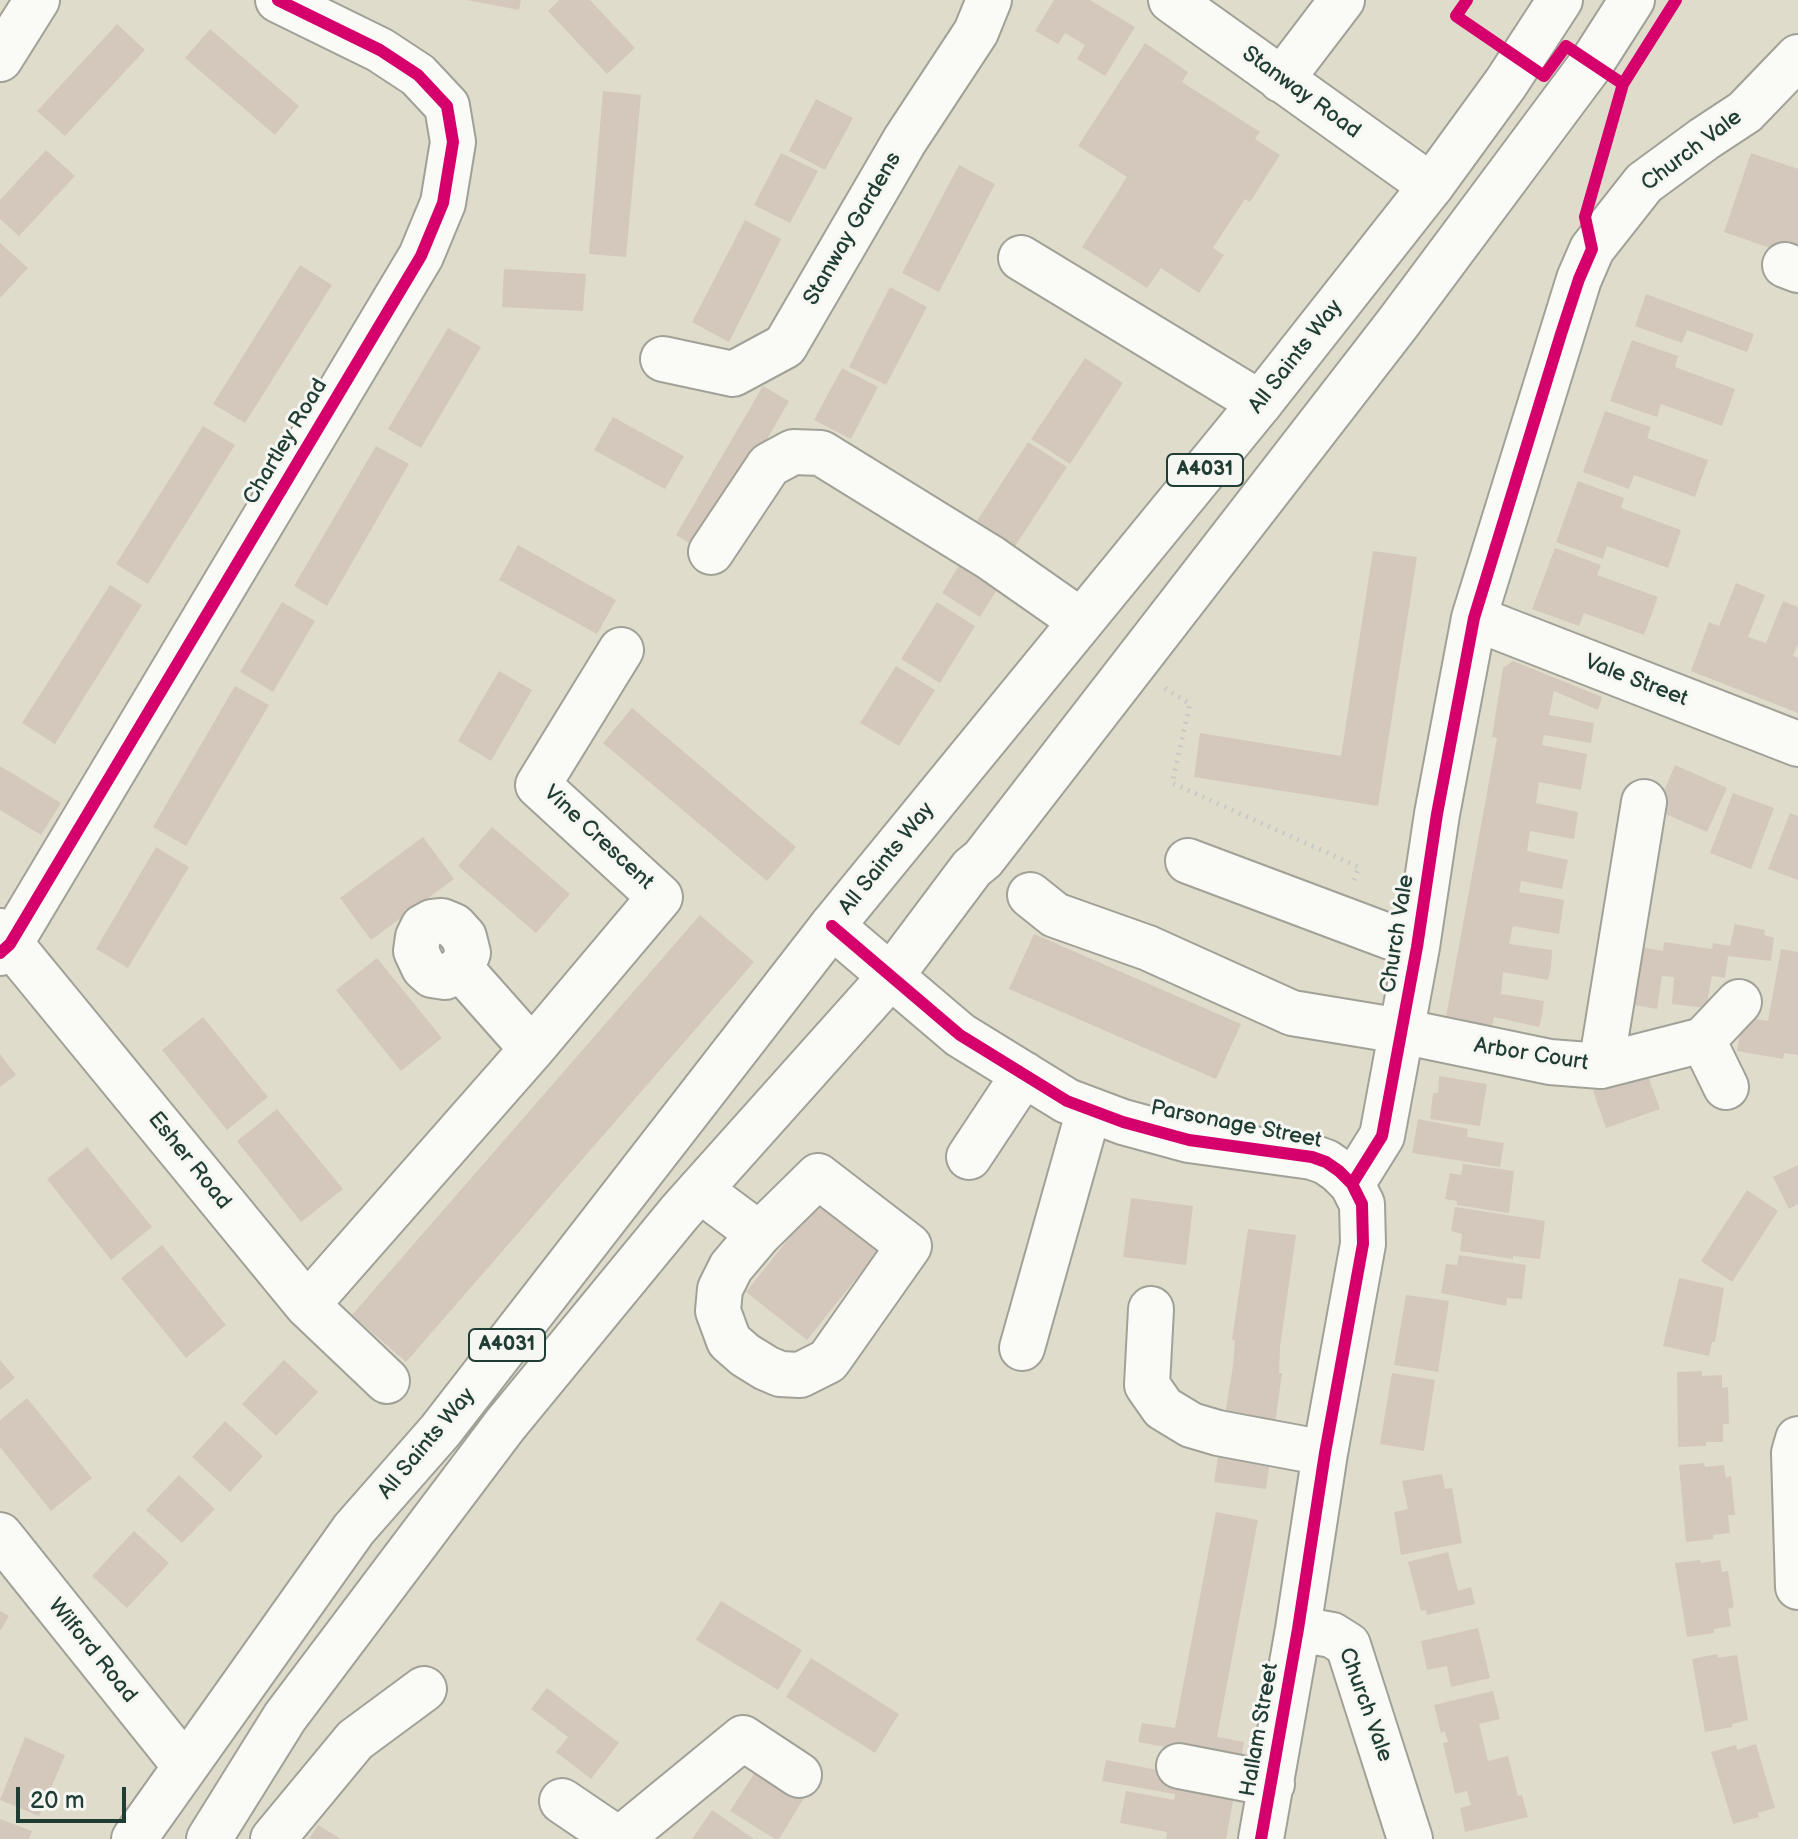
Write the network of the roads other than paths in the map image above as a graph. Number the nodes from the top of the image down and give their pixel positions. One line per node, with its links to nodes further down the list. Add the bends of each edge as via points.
1 (37, 0): 9 (main road)
2 (278, 0): 24 (main road, Chartley Road, via 380,50 418,75 447,106 453,142 443,203 421,256)
3 (989, 0): 13 (main road, Stanway Gardens, via 976,32 905,140 785,346 733,374)
4 (1171, 0): 10 (main road, Stanway Road)
5 (1342, 0): 10 (main road)
6 (1560, 0): 11 (main road, All Saints Way / A4031)
7 (1632, 0): 27 (main road, A4031, via 1591,64 1408,311)
8 (1798, 57): 16 (main road, Church Vale, via 1745,112 1644,183 1592,249)
9 (0, 59)
10 (1281, 80): 11 (main road, Stanway Road)
11 (1431, 186): 14 (main road, All Saints Way / A4031)
12 (1021, 258): 14 (main road)
13 (663, 359)
14 (1260, 403): 17 (main road, All Saints Way / A4031)
15 (711, 552): 17 (main road, via 769,465 793,452 821,453 991,558)
16 (1474, 618): 19 (main road, Vale Street); 25 (main road, Church Vale)
17 (1081, 621): 23 (main road, All Saints Way / A4031)
18 (621, 650): 31 (main road, Vine Crescent, via 538,785 660,897)
19 (1798, 744)
20 (1644, 802): 32 (main road)
21 (1188, 861): 25 (main road)
22 (1030, 895): 29 (main road, Arbor Court, via 1055,915 1148,948 1292,1013)
23 (832, 926): 27 (main road, Parsonage Street); 50 (main road, All Saints Way / A4031, via 440,1431 354,1529)
24 (3, 943): 40 (main road, Esher Road)
25 (1417, 947): 29 (main road, Church Vale)
26 (461, 969): 31 (main road)
27 (891, 976): 33 (main road, Parsonage Street, via 960,1035); 38 (main road, A4031)
28 (1739, 1002): 30 (main road)
29 (1401, 1031): 32 (main road, Arbor Court, via 1550,1062); 37 (main road, Church Vale, via 1382,1136)
30 (1703, 1040): 32 (main road, Arbor Court); 34 (main road)
31 (532, 1049): 40 (main road, Vine Crescent)
32 (1601, 1066)
33 (1024, 1074): 35 (main road, Parsonage Street); 36 (main road)
34 (1726, 1087)
35 (1089, 1110): 37 (main road, Parsonage Street, via 1189,1140 1312,1157); 42 (main road)
36 (969, 1157)
37 (1352, 1184): 45 (main road, via 1362,1204 1363,1244)
38 (700, 1190): 39 (main road); 54 (main road, A4031, via 505,1425 294,1706)
39 (759, 1234): 39 (main road, via 818,1176 909,1246 828,1361 800,1375 780,1374 729,1341 718,1311 720,1289 731,1267)
40 (307, 1305): 43 (main road, Esher Road)
41 (1151, 1309): 45 (main road, via 1147,1385 1163,1408 1218,1433)
42 (1022, 1348)
43 (387, 1381)
44 (1797, 1450): 47 (main road)
45 (1325, 1453): 48 (main road)
46 (0, 1535): 50 (main road, Wilford Road)
47 (1798, 1587)
48 (1298, 1629): 53 (main road, Hallam Street); 61 (main road, Church Vale, via 1332,1635 1348,1645)
49 (424, 1689): 58 (main road, via 355,1740)
50 (185, 1766): 54 (main road, Wilford Road); 56 (main road, All Saints Way / A4031)
51 (1179, 1766): 53 (main road)
52 (799, 1775): 59 (main road, via 743,1738)
53 (1272, 1784): 60 (main road, Hallam Street)
54 (231, 1800): 57 (main road, A4031)
55 (562, 1801): 59 (main road)
56 (134, 1839)
57 (209, 1839)
58 (273, 1839)
59 (619, 1839)
60 (1261, 1839)
61 (1410, 1839)

